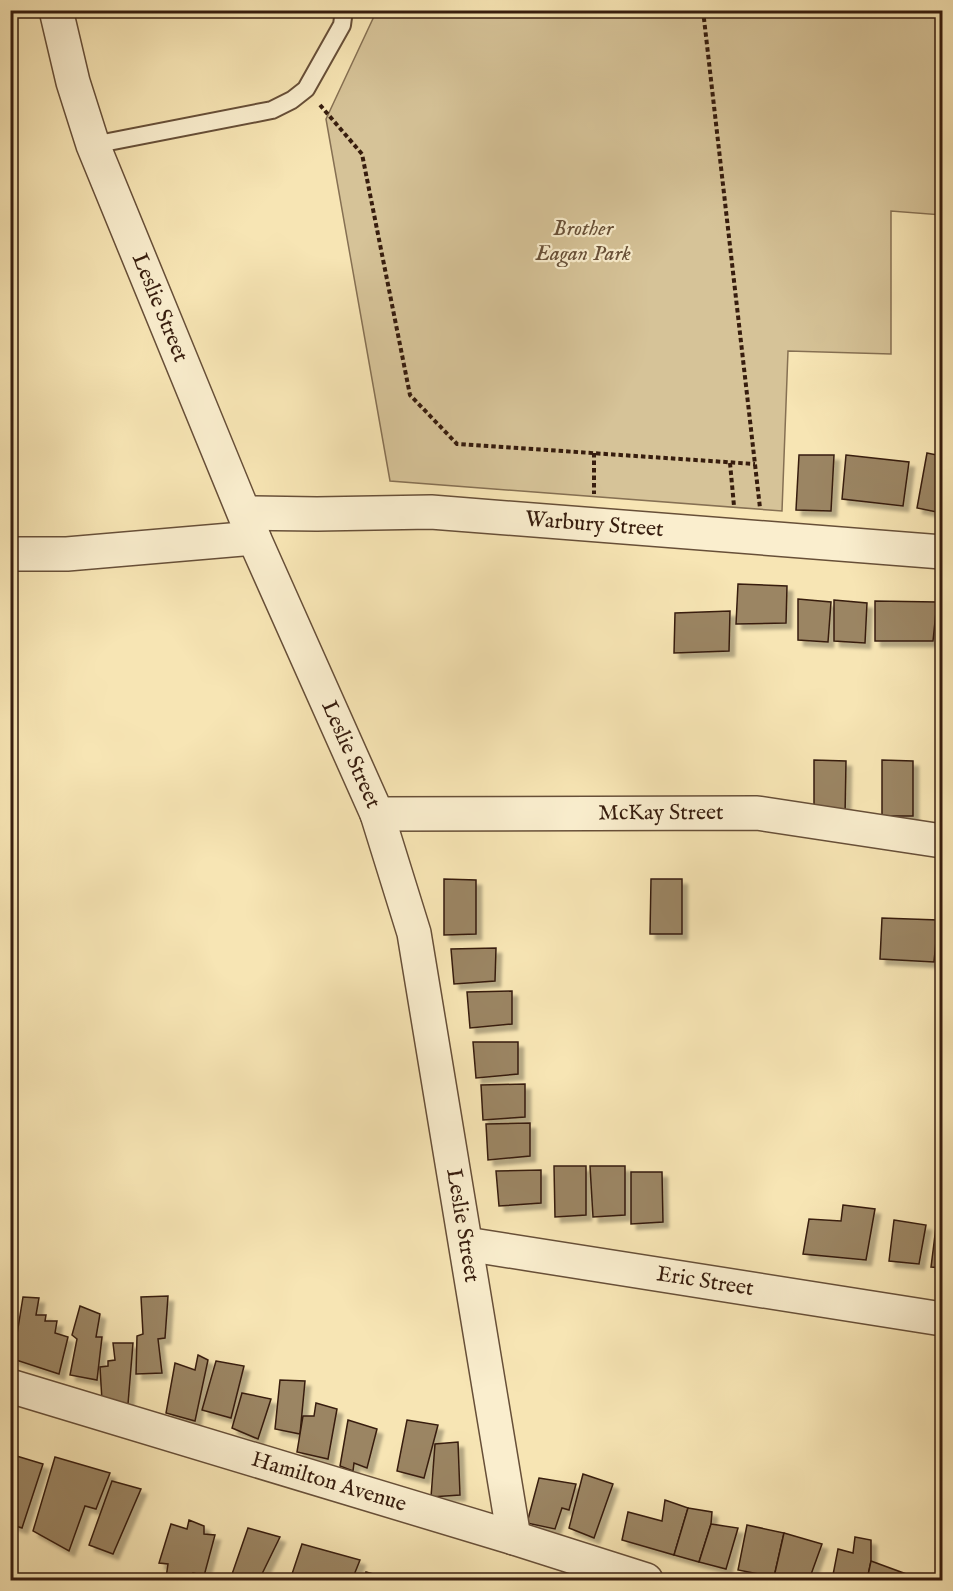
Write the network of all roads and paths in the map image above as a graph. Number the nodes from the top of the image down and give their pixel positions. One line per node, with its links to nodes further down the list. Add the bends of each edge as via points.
1 (56, 10): 5 (street, Leslie Street)
2 (344, 10): 4 (lane, via 342,25)
3 (703, 10): 8 (path)
4 (306, 89): 5 (lane, via 272,110); 6 (path, via 362,154 410,395 457,444)
5 (93, 145): 9 (street, Leslie Street)
6 (594, 453): 7 (path); 10 (path)
7 (730, 462): 8 (path); 11 (path)
8 (754, 464): 11 (path)
9 (250, 525): 10 (street, Warbury Street, via 317,514 431,512); 13 (street, Warbury Street, via 67,554); 14 (street, Leslie Street)
10 (595, 525): 11 (street, Warbury Street)
11 (750, 537): 12 (street, Warbury Street)
12 (942, 552)
13 (10, 554)
14 (377, 814): 15 (street, McKay Street, via 757,813); 16 (street, Leslie Street, via 414,933)
15 (942, 841)
16 (466, 1244): 17 (street, Eric Street); 19 (street, Leslie Street)
17 (942, 1319)
18 (12, 1391): 19 (street, Hamilton Avenue)
19 (514, 1538): 20 (street, Hamilton Avenue)
20 (646, 1581)

